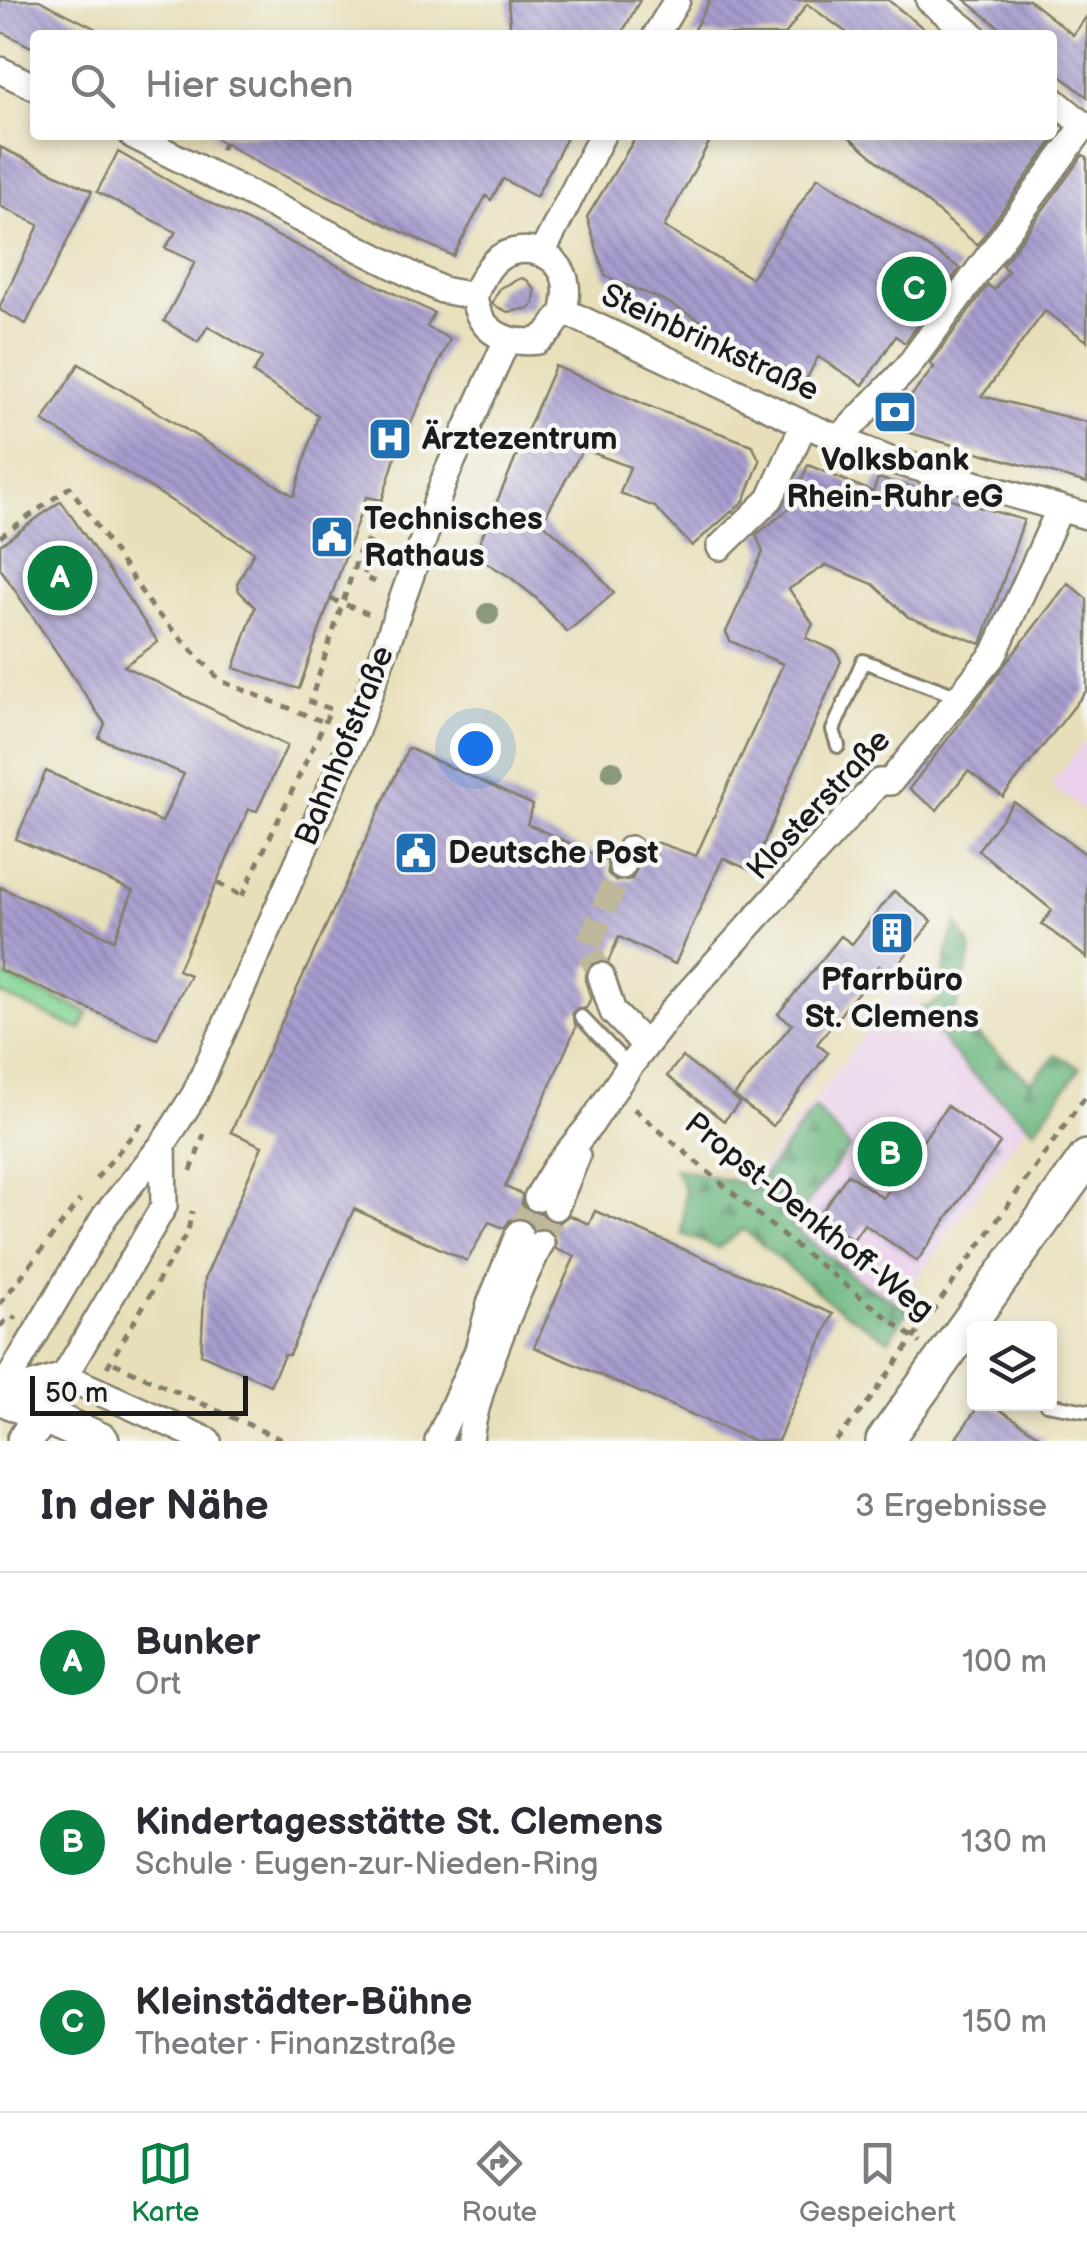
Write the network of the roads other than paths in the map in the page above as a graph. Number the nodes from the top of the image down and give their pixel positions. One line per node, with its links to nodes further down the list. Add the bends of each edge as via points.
1 (677, 0): 3 (street)
2 (929, 0): 4 (street)
3 (659, 30)
4 (967, 30)
5 (0, 70): 6 (street)
6 (30, 85)
7 (1057, 103): 8 (street)
8 (1085, 127): 16 (street, via 907,368)
9 (142, 140): 12 (street, via 442,290)
10 (599, 140): 11 (street)
11 (542, 254): 12 (street, via 513,250 495,261); 13 (street, via 564,275)
12 (474, 296): 14 (street, via 482,322)
13 (564, 310): 14 (street, Steinbrinkstraße, via 538,342); 15 (street, Steinbrinkstraße)
14 (507, 340): 26 (street, Bahnhofstraße, via 446,475 355,734 195,1094)
15 (804, 424): 16 (street, Steinbrinkstraße); 19 (street, via 770,499)
16 (840, 439): 17 (street, Steinbrinkstraße)
17 (1060, 508): 18 (street, Steinbrinkstraße); 20 (street, Klosterstraße, via 994,654)
18 (1087, 516)
19 (720, 547)
20 (959, 697): 21 (lane, via 863,661 833,730); 24 (street, Klosterstraße, via 890,782 879,782)
21 (838, 746)
22 (601, 976): 24 (street, via 613,1012)
23 (581, 1017): 25 (lane)
24 (645, 1045): 25 (street, Klosterstraße)
25 (629, 1067): 28 (street, Klosterstraße, via 555,1168)
26 (163, 1144): 30 (street, via 164,1206); 31 (street, Bahnhofstraße, via 105,1216)
27 (1087, 1158): 29 (main road)
28 (546, 1202)
29 (982, 1320): 39 (main road)
30 (64, 1376): 31 (street); 34 (street); 36 (street)
31 (0, 1395): 34 (main road)
32 (1057, 1406): 33 (lane)
33 (1087, 1411)
34 (34, 1427): 35 (main road)
35 (102, 1441)
36 (208, 1441)
37 (438, 1441): 38 (street, via 478,1350 490,1304 530,1238 525,1276)
38 (470, 1441)
39 (884, 1441)

